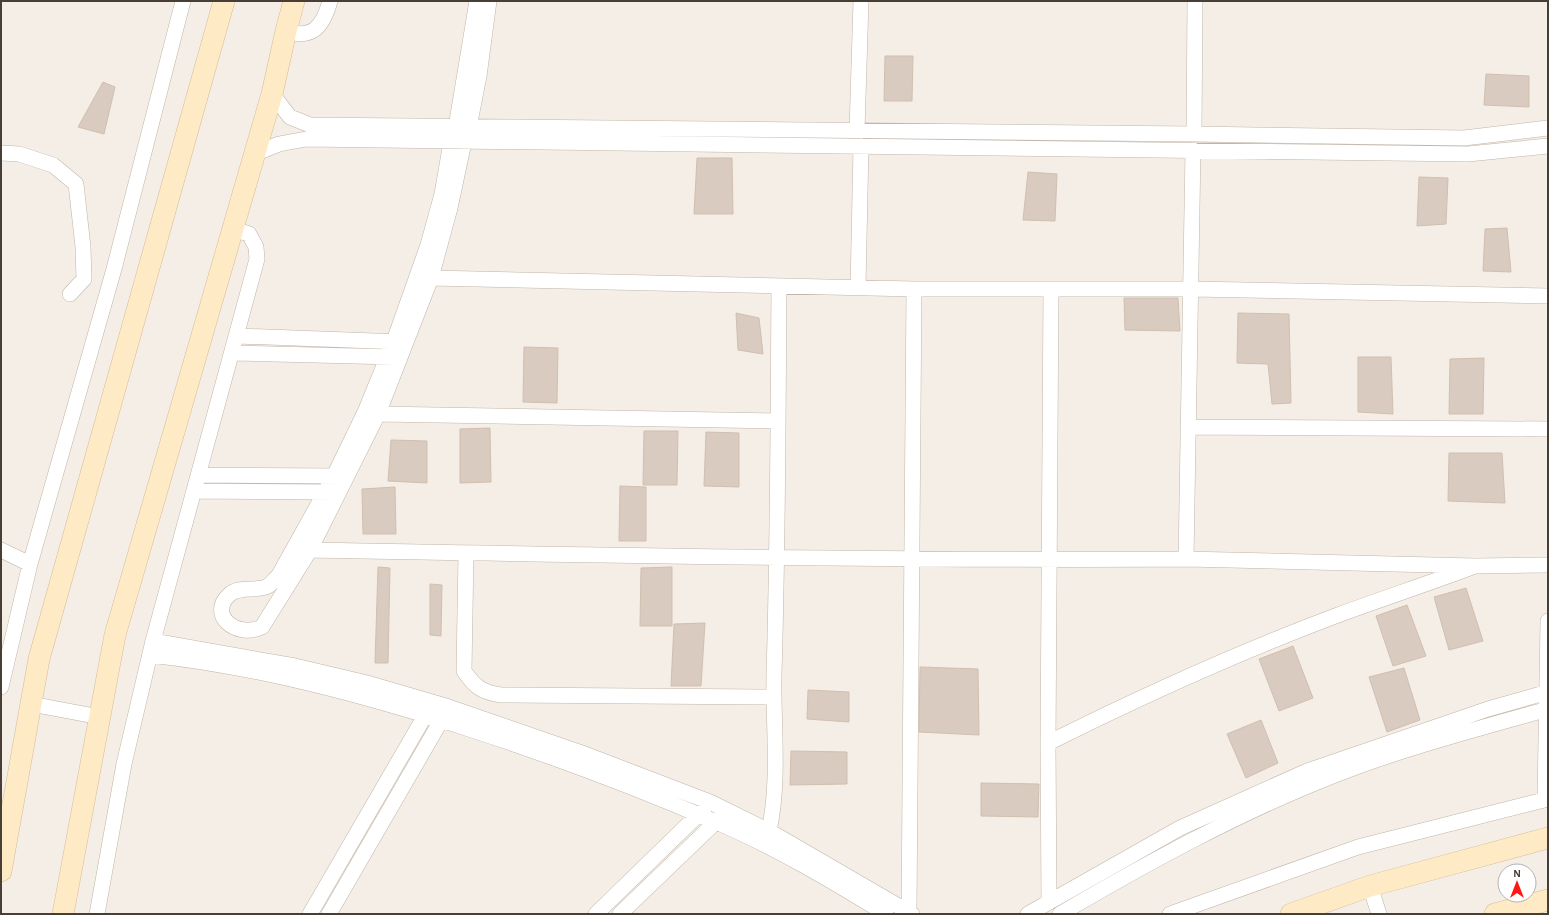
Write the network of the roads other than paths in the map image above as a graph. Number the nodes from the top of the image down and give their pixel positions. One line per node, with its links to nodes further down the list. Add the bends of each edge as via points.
1 (183, 1): 49 (street, via 114,269)
2 (224, 1): 57 (main road, via 39,659)
3 (294, 1): 9 (main road)
4 (330, 1): 9 (street, via 319,26 309,33 299,35)
5 (477, 1): 11 (street)
6 (489, 1): 11 (street, via 478,76)
7 (861, 1): 13 (street)
8 (1195, 1): 14 (street)
9 (286, 31): 10 (main road)
10 (272, 94): 11 (street, via 290,117 310,125); 20 (main road)
11 (462, 127): 13 (street)
12 (1548, 128): 14 (street, via 1464,138)
13 (857, 130): 14 (street)
14 (1194, 134)
15 (457, 142): 16 (street); 20 (street, via 306,139 279,144); 22 (street, via 450,208); 31 (street)
16 (861, 146): 18 (street); 24 (street)
17 (1548, 146): 18 (street, via 1468,154)
18 (1193, 150): 26 (street)
19 (1, 153): 28 (street, via 19,154 53,165 76,184 84,279)
20 (254, 154): 21 (main road)
21 (233, 229): 30 (street, via 249,234 256,247 257,259); 61 (main road, via 115,635)
22 (431, 278): 23 (street); 31 (street)
23 (779, 286): 24 (street); 35 (street)
24 (858, 288): 25 (street)
25 (914, 289): 27 (street); 46 (street)
26 (1191, 289): 27 (street); 29 (street); 36 (street)
27 (1051, 290): 48 (street)
28 (70, 294)
29 (1548, 296)
30 (237, 336): 31 (street); 32 (street)
31 (400, 341): 33 (street)
32 (232, 353): 33 (street); 38 (street)
33 (394, 357): 34 (street); 39 (street, via 365,412)
34 (378, 414): 35 (street); 39 (street)
35 (778, 421): 45 (street)
36 (1188, 427): 37 (street); 47 (street)
37 (1548, 429)
38 (199, 475): 39 (street); 40 (street)
39 (341, 476): 41 (street)
40 (194, 491): 41 (street); 53 (street)
41 (332, 492): 43 (street); 43 (street, via 272,582 266,587 247,588 230,594 224,600 224,619 230,626 252,631 262,626)
42 (1, 550): 49 (street)
43 (310, 550): 44 (street)
44 (466, 553): 45 (street); 56 (street, via 464,671 473,683 485,692 501,695)
45 (777, 557): 46 (street); 56 (street)
46 (912, 558): 48 (street); 73 (street)
47 (1186, 559): 48 (street); 51 (street)
48 (1049, 560): 62 (street)
49 (30, 564): 54 (street)
50 (1548, 565): 51 (street)
51 (1475, 566): 62 (street, via 1338,615 1268,644 1116,709)
52 (1548, 621): 55 (street)
53 (151, 648): 58 (street, via 295,666 366,683); 75 (street, via 124,764)
54 (1, 688)
55 (1548, 692): 59 (street); 72 (street, via 1488,709 1307,771 1180,828)
56 (774, 697): 67 (street, via 774,806)
57 (31, 704): 61 (street); 69 (main road)
58 (429, 709): 60 (street); 76 (street)
59 (1547, 709): 63 (street); 82 (street, via 1415,748 1336,775 1188,841)
60 (445, 714): 64 (street, via 582,753); 65 (street); 77 (street)
61 (100, 717): 74 (main road)
62 (1048, 743): 72 (street)
63 (1547, 800): 83 (street, via 1358,847)
64 (710, 802): 65 (street); 66 (street)
65 (700, 815): 66 (street); 78 (street)
66 (722, 817): 67 (street); 79 (street); 80 (street)
67 (769, 831): 73 (street)
68 (1548, 838): 70 (main road)
69 (1, 871)
70 (1370, 886): 84 (main road); 85 (street)
71 (1548, 900): 86 (main road)
72 (1049, 902): 81 (street)
73 (910, 913)
74 (63, 914)
75 (97, 914)
76 (310, 914)
77 (329, 914)
78 (596, 914)
79 (620, 914)
80 (886, 914)
81 (1028, 914)
82 (1060, 914)
83 (1170, 914)
84 (1291, 914)
85 (1380, 914)
86 (1495, 914)

